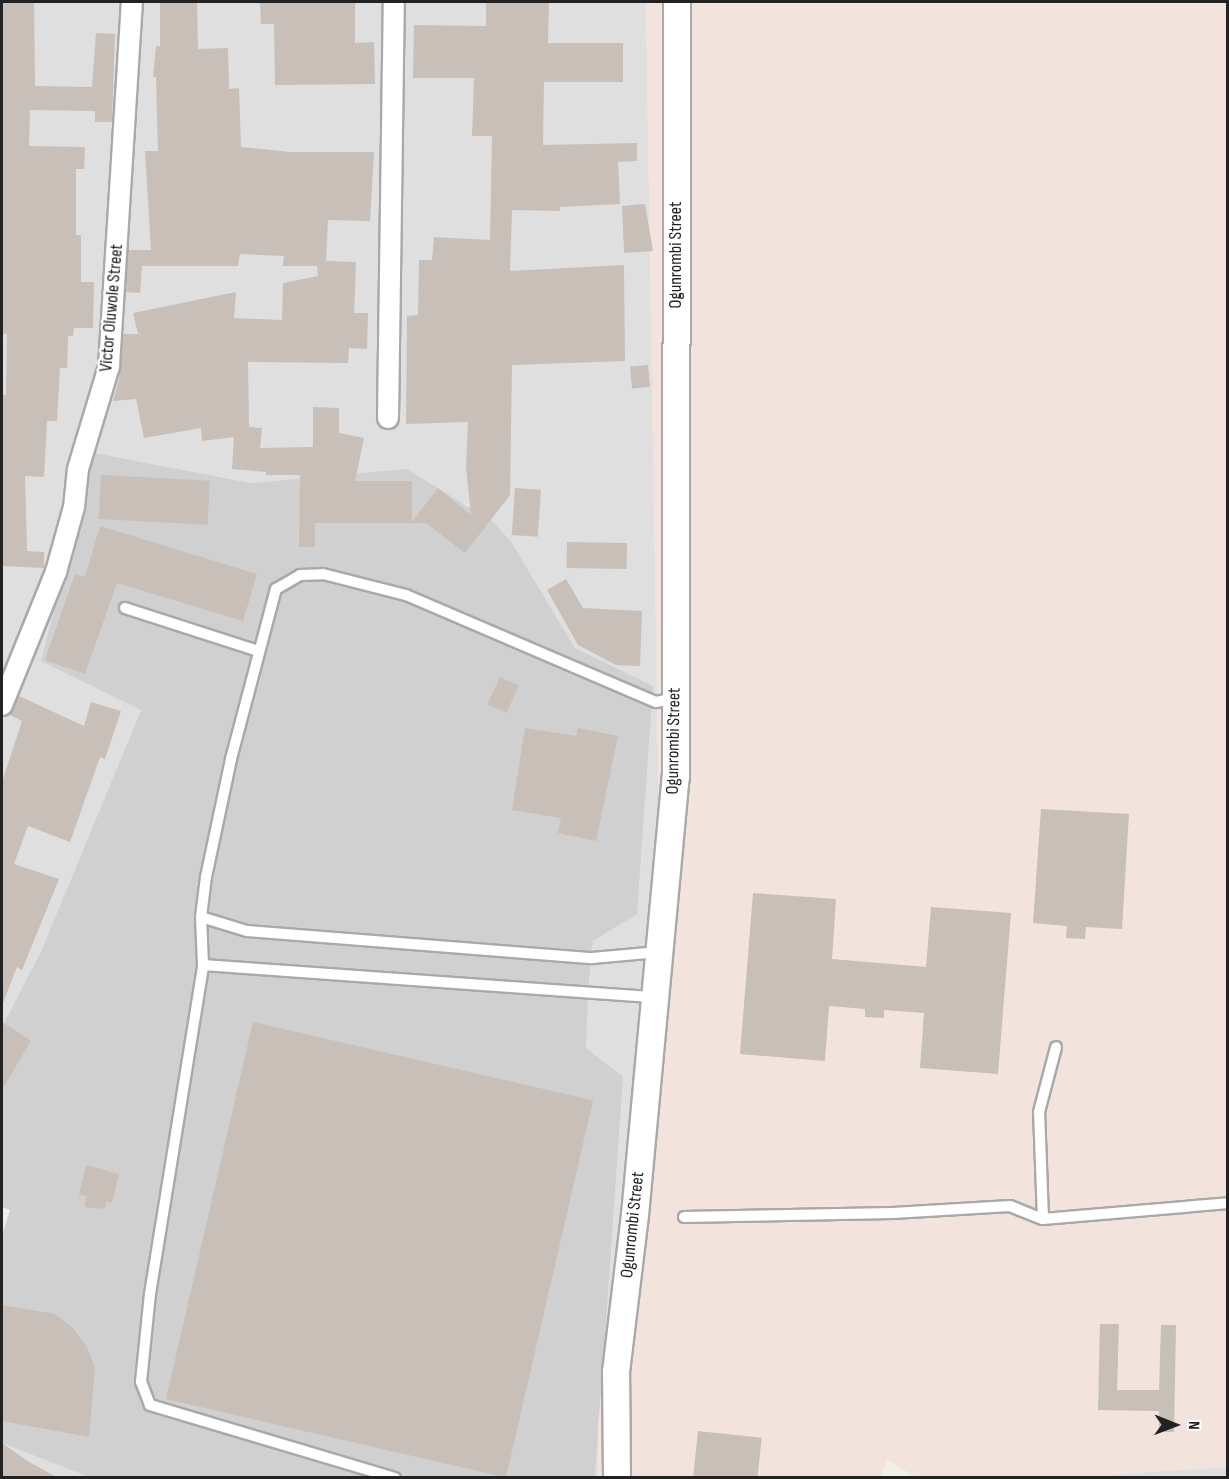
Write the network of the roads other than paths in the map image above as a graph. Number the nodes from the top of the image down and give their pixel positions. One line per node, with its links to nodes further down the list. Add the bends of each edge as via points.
1 (132, 2): 8 (street, Victor Oluwole Street, via 109,366 78,469 74,507 56,572)
2 (394, 2): 4 (street)
3 (677, 2): 7 (street, Ogunrombi Street)
4 (388, 418)
5 (125, 608): 6 (lane)
6 (258, 651): 7 (lane, via 276,589 300,575 323,574 406,595 656,702); 9 (lane, via 231,759)
7 (675, 698): 10 (street, Ogunrombi Street, via 676,777)
8 (2, 705)
9 (201, 917): 10 (lane, via 247,931 592,958); 11 (lane)
10 (660, 952): 12 (street, Ogunrombi Street)
11 (203, 965): 12 (lane); 17 (lane, via 150,1294 141,1382 150,1405)
12 (654, 997): 18 (street, Ogunrombi Street, via 635,1215 616,1372)
13 (1056, 1047): 16 (lane, via 1039,1112)
14 (1227, 1203): 16 (lane)
15 (684, 1217): 16 (lane, via 893,1213 1010,1206)
16 (1043, 1219)
17 (395, 1478)
18 (617, 1478)

